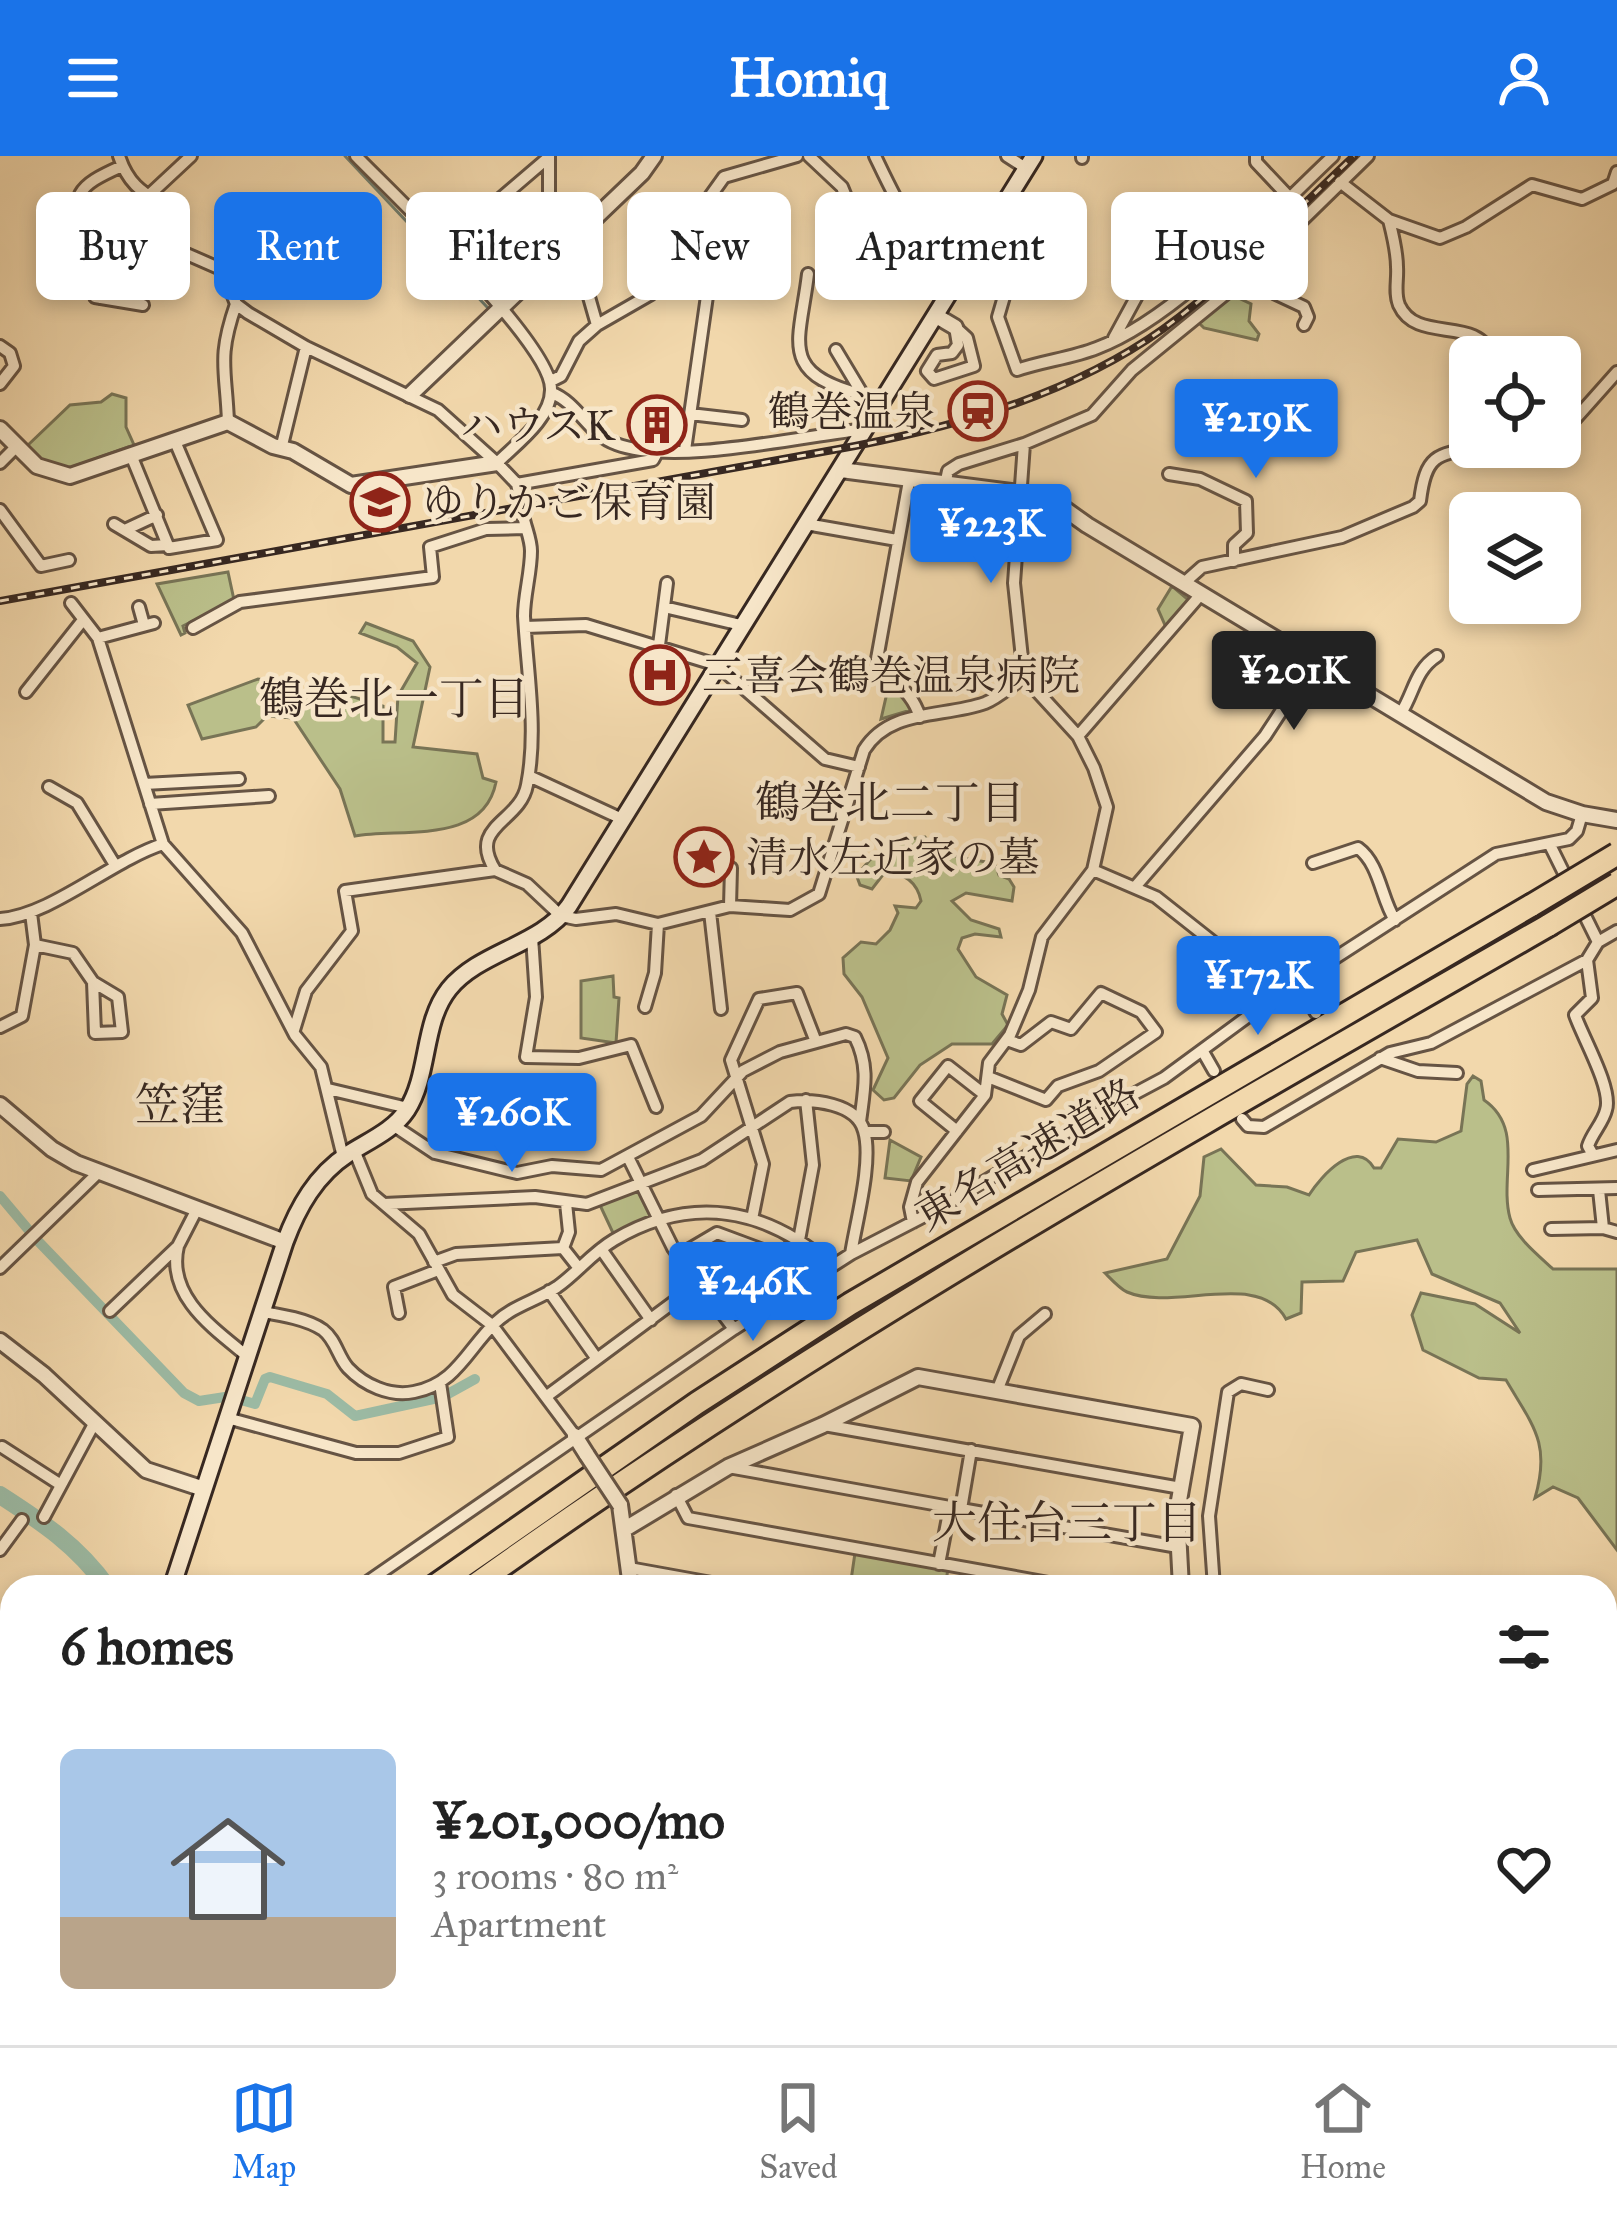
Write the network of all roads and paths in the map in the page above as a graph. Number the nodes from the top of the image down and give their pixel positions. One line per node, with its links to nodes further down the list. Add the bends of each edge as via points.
1 (191, 156): 19 (street)
2 (356, 156): 15 (street)
3 (376, 156): 15 (street)
4 (549, 156): 20 (street); 21 (street)
5 (654, 156): 29 (street)
6 (797, 156): 22 (street, via 724,177)
7 (808, 156): 23 (street)
8 (875, 156): 24 (street)
9 (1007, 156): 14 (street)
10 (1256, 156): 26 (street)
11 (1334, 156): 27 (street)
12 (1368, 156): 16 (street)
13 (121, 161): 18 (street); 46 (street, via 77,196 80,244 106,257 97,298)
14 (1030, 162): 25 (main road)
15 (366, 166): 28 (street)
16 (1340, 182): 30 (street); 31 (street)
17 (1616, 182): 31 (street, via 1582,199 1532,185 1448,237)
18 (142, 192)
19 (152, 192)
20 (508, 192)
21 (549, 192)
22 (713, 192)
23 (844, 192)
24 (892, 192)
25 (1012, 192)
26 (1284, 192)
27 (1294, 192)
28 (406, 208)
29 (603, 210)
30 (1308, 212)
31 (1390, 220): 52 (street, via 1397,298 1407,316)
32 (190, 256): 45 (street, via 223,270)
33 (808, 274): 63 (street, via 800,356 814,374)
34 (493, 300): 47 (street)
35 (509, 300): 47 (street)
36 (589, 300): 49 (street)
37 (639, 300): 49 (street)
38 (706, 300): 66 (street)
39 (947, 300): 48 (main road)
40 (1003, 300): 53 (street, via 998,317 1015,370)
41 (1134, 300): 53 (street)
42 (1172, 300): 53 (street)
43 (1218, 300): 72 (street, via 1132,370 1092,415)
44 (1289, 300): 50 (street, via 1304,307)
45 (236, 304): 55 (street); 68 (street, via 221,367)
46 (143, 305)
47 (501, 308): 61 (street, via 538,353); 62 (street)
48 (938, 316): 51 (street); 64 (main road)
49 (598, 325): 61 (street)
50 (1304, 325)
51 (955, 327): 57 (street); 58 (street)
52 (1475, 336)
53 (1112, 340)
54 (0, 346): 60 (street, via 14,365)
55 (306, 346): 62 (street); 74 (street)
56 (836, 350): 63 (street)
57 (956, 350): 58 (street); 58 (street, via 938,355 930,378 972,368)
58 (970, 350)
59 (1617, 372): 65 (street)
60 (0, 384)
61 (551, 387): 75 (street, via 603,438); 80 (street, via 539,418)
62 (410, 395): 80 (street)
63 (863, 395): 64 (street)
64 (882, 402): 70 (main road)
65 (1581, 412)
66 (690, 414): 67 (street); 76 (street)
67 (742, 420)
68 (228, 422): 71 (street); 74 (street)
69 (0, 429): 73 (street)
70 (866, 429): 76 (street); 81 (main road)
71 (174, 439): 78 (street); 92 (street, via 217,540)
72 (1024, 444): 84 (street, via 953,466); 85 (street)
73 (17, 446): 78 (street, via 48,472 70,476); 79 (street)
74 (281, 448): 80 (street, via 351,484)
75 (659, 449): 76 (street); 80 (street, via 653,460 518,489)
76 (685, 450)
77 (1449, 452): 94 (street, via 1431,461 1413,507 1342,537)
78 (130, 455): 87 (street)
79 (0, 463)
80 (497, 463)
81 (841, 470): 83 (street); 89 (main road)
82 (1168, 474): 94 (street, via 1246,501 1247,533 1234,545)
83 (909, 481): 84 (street); 91 (street)
84 (945, 484): 85 (street)
85 (1022, 494): 96 (street, via 1052,500); 110 (street, via 1014,583)
86 (0, 510): 93 (street, via 40,566)
87 (157, 515): 90 (street); 92 (street)
88 (114, 524): 90 (street)
89 (806, 524): 91 (street); 102 (main road)
90 (127, 530): 92 (street, via 151,546)
91 (897, 540): 113 (street, via 877,659 909,692)
92 (168, 545)
93 (69, 560)
94 (1234, 561): 96 (street, via 1202,567)
95 (667, 583): 100 (street)
96 (1184, 583): 97 (street)
97 (1202, 593): 108 (street); 114 (street)
98 (71, 603): 101 (street)
99 (139, 607): 105 (street, via 149,624)
100 (664, 607): 102 (street); 106 (street)
101 (83, 620): 105 (street); 111 (street)
102 (742, 625): 109 (main road)
103 (526, 627): 104 (street, via 531,552 524,521 430,547 433,577 240,602); 106 (street, via 586,625); 116 (street)
104 (194, 628)
105 (98, 638): 118 (street)
106 (659, 646): 109 (street)
107 (1437, 656): 112 (street)
108 (1313, 661): 112 (street); 134 (street, via 1265,736)
109 (717, 665): 115 (street, via 825,759); 123 (main road)
110 (1024, 676): 113 (street, via 987,702); 114 (street)
111 (26, 692)
112 (1401, 713): 122 (street, via 1546,802)
113 (920, 717): 115 (street, via 883,728)
114 (1078, 736): 132 (street, via 1106,807)
115 (860, 766): 135 (street, via 819,894 790,910)
116 (529, 776): 123 (street); 131 (street, via 523,799 490,833 486,853)
117 (239, 779): 118 (street)
118 (144, 784): 121 (street)
119 (49, 787): 129 (street, via 77,803)
120 (269, 796): 121 (street)
121 (150, 804): 125 (street)
122 (1582, 814): 124 (street); 126 (street, via 1577,831)
123 (622, 819): 138 (main road)
124 (1617, 820)
125 (163, 844): 129 (street); 153 (street, via 242,933)
126 (1550, 845): 140 (street, via 1506,849); 144 (street)
127 (1617, 854): 246 (highway, 東名高速道路, bridge, via 850,1304)
128 (1313, 863): 140 (street, via 1358,848)
129 (115, 865): 137 (street)
130 (731, 868): 135 (street)
131 (495, 870): 138 (street, via 527,884); 153 (street, via 346,891 352,931 306,991)
132 (1093, 870): 134 (street); 154 (street, via 1042,937)
133 (1617, 884): 247 (highway, 東名高速道路, bridge, via 864,1324)
134 (1135, 887): 148 (street)
135 (730, 906): 136 (street)
136 (710, 912): 141 (street); 149 (street, via 721,1004)
137 (31, 913): 139 (street); 145 (street)
138 (562, 916): 141 (street, via 616,914); 143 (main road)
139 (0, 919)
140 (1395, 920): 148 (street)
141 (658, 924): 150 (street)
142 (1617, 931): 144 (street)
143 (532, 937): 168 (street, via 536,997 526,1057 579,1058 631,1045); 169 (main road, via 449,989)
144 (1598, 942): 146 (street)
145 (35, 945): 147 (street, via 73,953); 152 (street, via 22,1016)
146 (1587, 961): 157 (street, via 1430,1042); 178 (street, via 1592,998 1575,1015 1607,1098 1588,1146)
147 (93, 982): 147 (street, via 118,997 122,1032 95,1033)
148 (1293, 986): 151 (street); 156 (street)
149 (705, 999)
150 (645, 1006)
151 (1316, 1012)
152 (0, 1027)
153 (294, 1030): 164 (street)
154 (1007, 1040): 163 (street); 163 (street, via 1021,1045 1052,1022 1071,1029 1101,993 1141,1012 1156,1032 1046,1100)
155 (816, 1042): 162 (street); 162 (street, via 797,993 759,999 731,1060); 173 (street, via 855,1037 867,1075)
156 (1202, 1050): 159 (street); 191 (street)
157 (1380, 1058): 160 (street); 161 (street)
158 (1344, 1061): 160 (street)
159 (1214, 1071)
160 (1351, 1073): 170 (street, via 1264,1127)
161 (1457, 1073)
162 (734, 1076): 172 (street); 179 (street, via 701,1116)
163 (988, 1077): 165 (street)
164 (328, 1088): 169 (street); 177 (street)
165 (985, 1095): 174 (street); 174 (street, via 948,1066 920,1101)
166 (806, 1100): 172 (street); 173 (street, via 830,1103); 195 (street, via 813,1165)
167 (0, 1106): 181 (street, via 52,1150)
168 (656, 1107)
169 (408, 1108): 171 (main road)
170 (1242, 1119)
171 (393, 1125): 177 (main road); 179 (street, via 436,1153 517,1173 601,1170)
172 (755, 1127): 182 (street); 189 (street, via 763,1164)
173 (862, 1127): 175 (street); 200 (street)
174 (957, 1131): 191 (street, via 930,1154 916,1182)
175 (884, 1132)
176 (1614, 1148): 178 (street)
177 (348, 1154): 187 (street); 196 (main road, via 305,1197)
178 (1593, 1155): 180 (street)
179 (628, 1156): 182 (street)
180 (1533, 1170)
181 (98, 1173): 188 (street); 206 (street)
182 (645, 1184): 186 (street); 190 (street)
183 (1617, 1188): 185 (street)
184 (1538, 1190): 185 (street)
185 (1599, 1190): 192 (street)
186 (566, 1203): 187 (street, via 535,1197); 198 (street)
187 (384, 1204): 203 (street, via 418,1234)
188 (197, 1209): 196 (street); 197 (street)
189 (752, 1219): 190 (street, via 712,1211); 195 (street)
190 (662, 1220): 199 (street); 201 (street)
191 (913, 1222): 200 (street)
192 (1603, 1228): 193 (street); 194 (street)
193 (1551, 1229)
194 (1617, 1232)
195 (799, 1240): 202 (street); 204 (street)
196 (285, 1242): 211 (main road)
197 (178, 1246): 210 (street); 218 (street, via 173,1265 182,1291)
198 (563, 1248): 203 (street, via 456,1254); 205 (street)
199 (602, 1249): 205 (street); 214 (street)
200 (851, 1254): 204 (street)
201 (678, 1256): 202 (street, via 717,1233); 207 (street)
202 (779, 1256): 209 (street)
203 (436, 1266): 212 (street, via 394,1287); 215 (street, via 453,1295)
204 (832, 1266): 216 (street)
205 (578, 1267): 208 (street)
206 (0, 1268)
207 (698, 1285): 209 (street); 214 (street)
208 (549, 1292): 215 (street); 219 (street)
209 (714, 1302): 216 (street)
210 (110, 1311)
211 (262, 1312): 218 (main road); 220 (street, via 318,1327 346,1366 374,1387 397,1394)
212 (399, 1313)
213 (1045, 1314): 222 (street, via 1019,1336)
214 (651, 1320): 219 (street)
215 (492, 1325): 220 (street); 223 (street)
216 (734, 1329): 229 (street)
217 (0, 1341): 225 (street)
218 (248, 1356): 224 (main road)
219 (597, 1359): 223 (street)
220 (440, 1383): 224 (street, via 448,1437 399,1453 356,1453)
221 (1268, 1390): 228 (street, via 1241,1384 1228,1392)
222 (997, 1391): 226 (street, via 918,1377); 227 (street)
223 (547, 1396): 229 (street)
224 (227, 1418): 235 (main road)
225 (95, 1422): 233 (street); 235 (street, via 146,1470)
226 (823, 1425): 231 (street); 232 (street)
227 (1192, 1426): 228 (street); 234 (street)
228 (1220, 1429): 252 (street, via 1209,1516)
229 (575, 1436): 239 (street, bridge, via 620,1504); 245 (street)
230 (2, 1447): 233 (street)
231 (971, 1450): 234 (street); 240 (street, via 961,1509)
232 (728, 1467): 236 (street); 242 (street, via 950,1507)
233 (62, 1485): 237 (street)
234 (1181, 1488): 240 (street)
235 (204, 1489): 244 (main road)
236 (676, 1495): 239 (street); 242 (street, via 688,1518)
237 (44, 1517)
238 (22, 1520): 241 (street)
239 (625, 1529): 243 (street)
240 (1178, 1547): 251 (street)
241 (0, 1550)
242 (939, 1564): 250 (street)
243 (629, 1568): 248 (street); 249 (street)
244 (176, 1575)
245 (377, 1575)
246 (450, 1575)
247 (489, 1575)
248 (630, 1575)
249 (668, 1575)
250 (1002, 1575)
251 (1180, 1575)
252 (1213, 1575)

